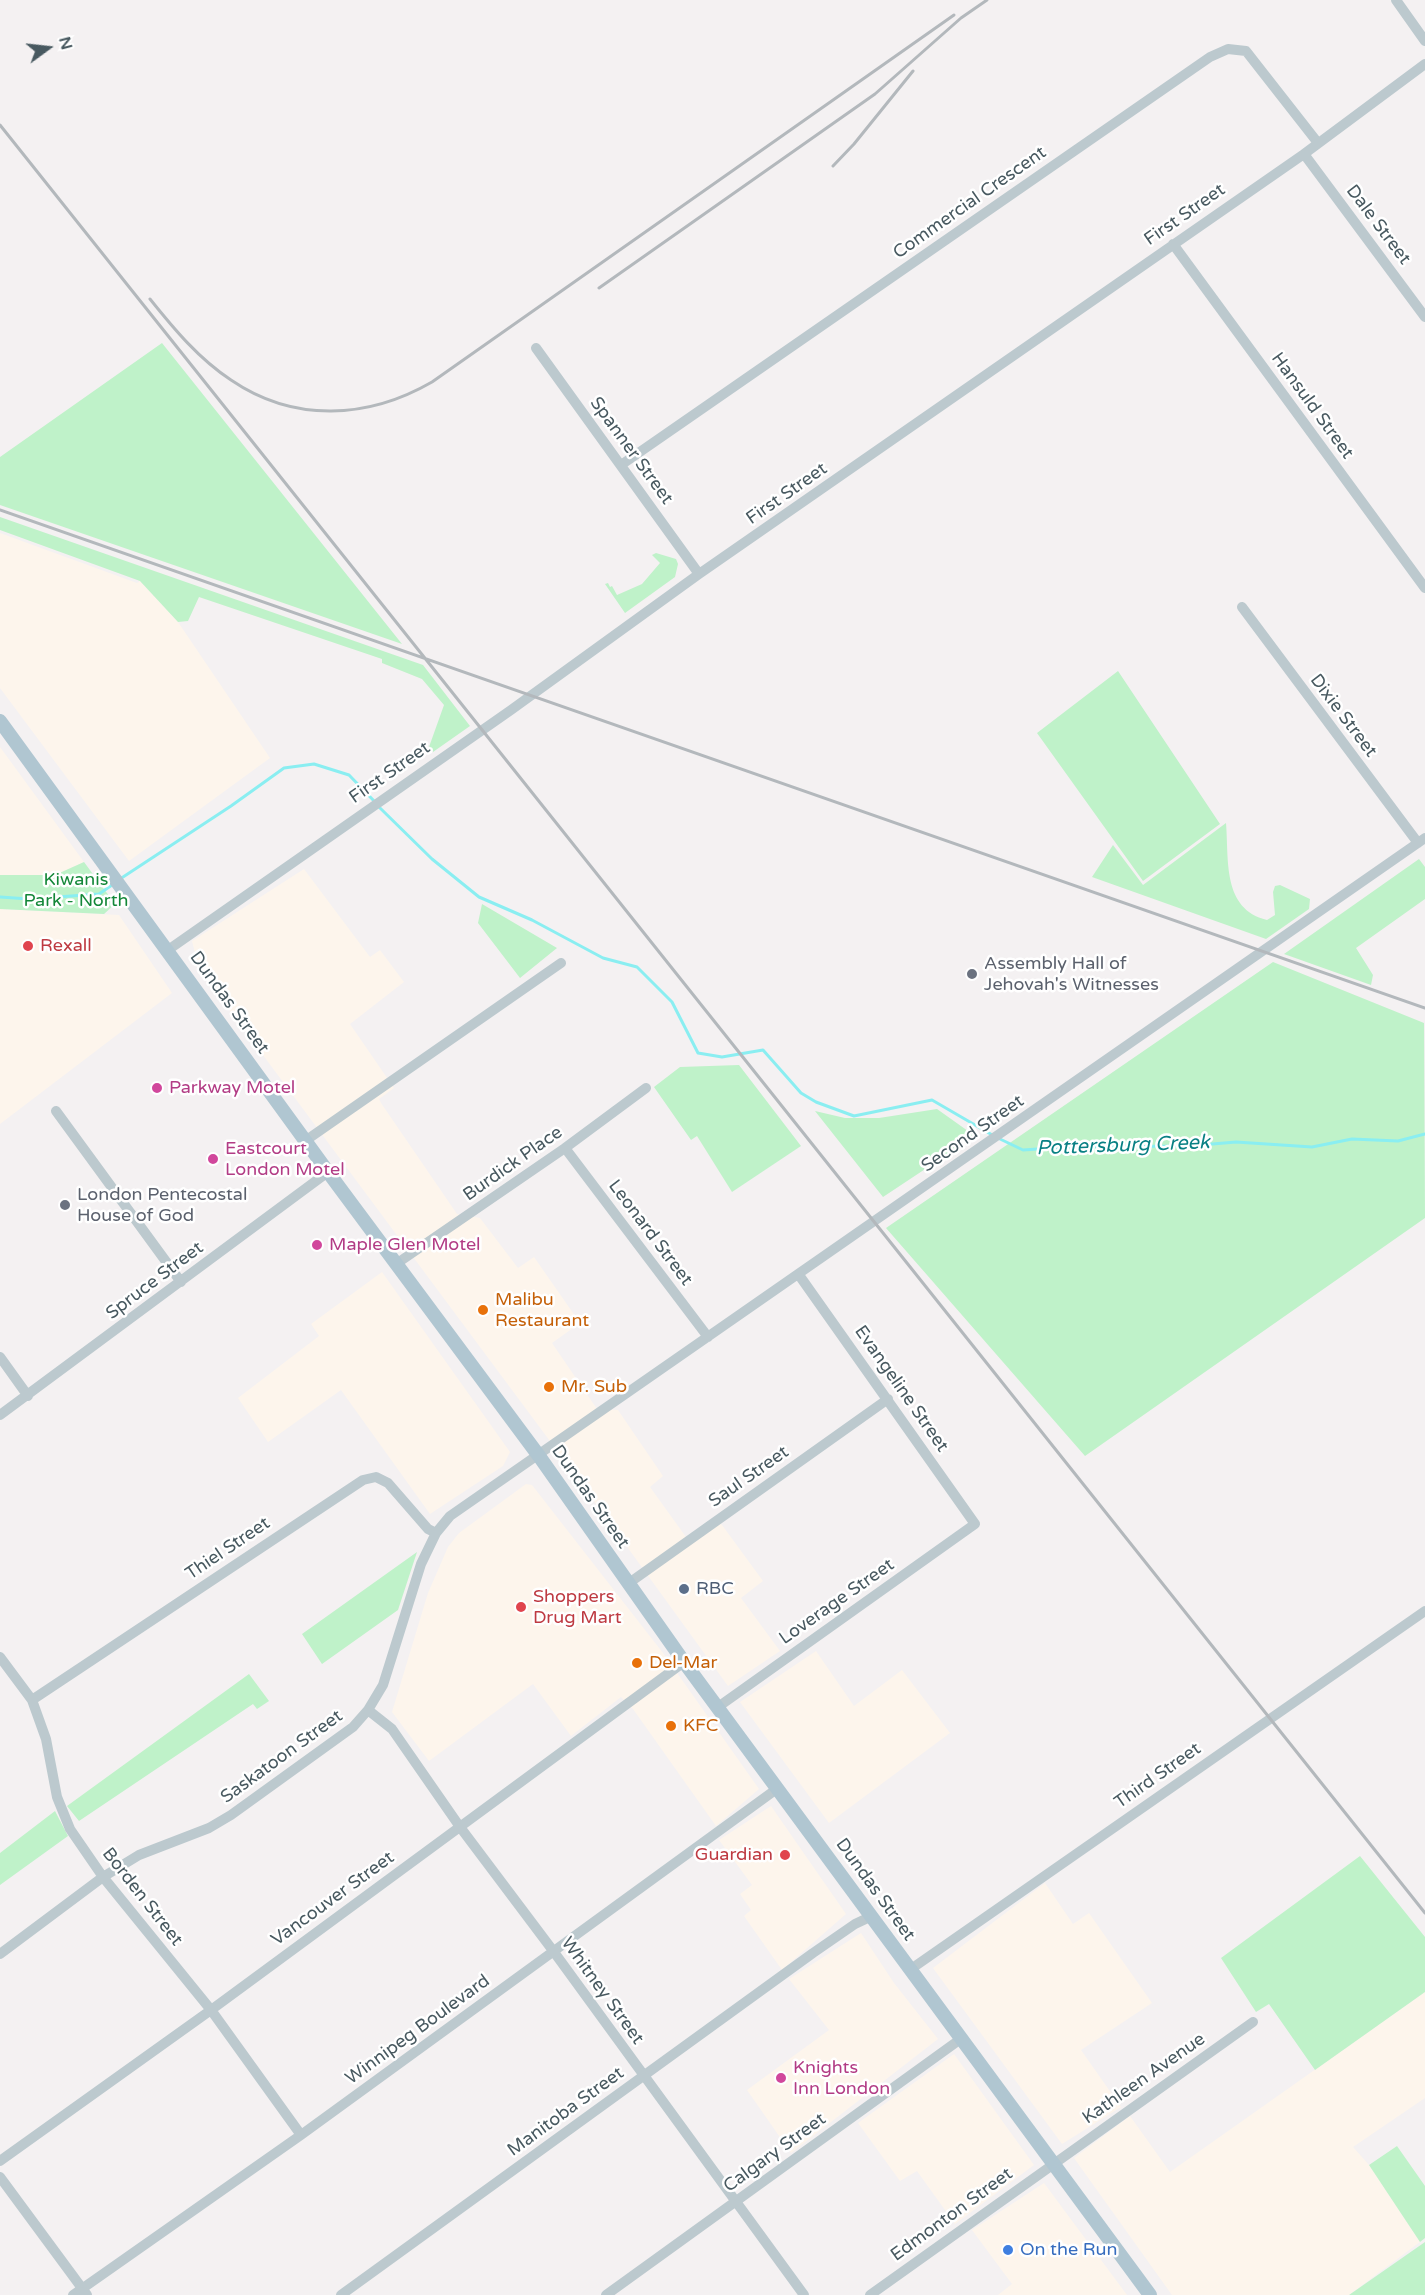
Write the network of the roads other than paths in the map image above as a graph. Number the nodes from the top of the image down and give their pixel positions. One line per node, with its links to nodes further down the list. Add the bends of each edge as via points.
1 (1396, 0): 2 (street)
2 (1425, 41)
3 (1425, 64): 4 (street, First Street)
4 (1318, 143): 5 (street, First Street); 9 (street, Commercial Crescent, via 1246,51 1227,49 1210,57)
5 (1304, 153): 6 (street, First Street); 7 (street, Dale Street)
6 (1173, 244): 10 (street, First Street); 11 (street, Hansuld Street)
7 (1425, 317)
8 (536, 348): 9 (street, Spanner Street)
9 (621, 465): 10 (street, Spanner Street)
10 (699, 574): 15 (street, First Street)
11 (1425, 588)
12 (1242, 607): 14 (street, Dixie Street)
13 (0, 721): 15 (main road, Dundas Street)
14 (1421, 841): 23 (street, Second Street)
15 (168, 950): 19 (main road, Dundas Street)
16 (561, 963): 19 (street)
17 (646, 1088): 20 (street, Burdick Place)
18 (56, 1111): 24 (street)
19 (305, 1141): 21 (main road, Dundas Street)
20 (565, 1148): 22 (street, Burdick Place); 25 (street, Leonard Street)
21 (328, 1172): 22 (main road, Dundas Street); 24 (street, Spruce Street)
22 (396, 1264): 30 (main road, Dundas Street)
23 (799, 1275): 25 (street, Second Street); 28 (street, Evangeline Street)
24 (181, 1282): 27 (street, Spruce Street)
25 (708, 1337): 30 (street, Second Street)
26 (0, 1357): 27 (street)
27 (28, 1396): 29 (street, Spruce Street)
28 (888, 1399): 31 (street, Evangeline Street); 33 (street, Saul Street)
29 (0, 1415)
30 (539, 1456): 32 (street, Saskatoon Street, via 450,1516); 33 (main road, Dundas Street)
31 (975, 1524): 38 (street, Loverage Street)
32 (436, 1533): 37 (street, Thiel Street, via 428,1529 388,1483 376,1477 363,1480); 39 (street, Saskatoon Street, via 421,1564 383,1685)
33 (629, 1583): 36 (main road, Dundas Street)
34 (1425, 1611): 46 (street, Third Street)
35 (0, 1657): 37 (street, Borden Street)
36 (684, 1662): 38 (main road, Dundas Street); 41 (street, Vancouver Street)
37 (32, 1700): 42 (street, Borden Street, via 46,1739 57,1797 70,1829)
38 (718, 1707): 40 (main road, Dundas Street)
39 (368, 1710): 41 (street, Whitney Street, via 392,1729); 42 (street, Saskatoon Street, via 353,1727 231,1815 209,1828 140,1855)
40 (778, 1788): 43 (main road, Dundas Street); 44 (street, Winnipeg Boulevard)
41 (460, 1827): 44 (street, Whitney Street); 47 (street, Vancouver Street)
42 (104, 1877): 45 (street, Saskatoon Street); 47 (street, Borden Street)
43 (872, 1916): 46 (main road, Dundas Street); 50 (street, Manitoba Street, via 813,1953)
44 (554, 1952): 50 (street, Whitney Street); 51 (street, Winnipeg Boulevard)
45 (0, 1954)
46 (911, 1969): 49 (main road, Dundas Street)
47 (210, 2010): 51 (street, Borden Street); 52 (street, Vancouver Street)
48 (1252, 2022): 53 (street, Kathleen Avenue)
49 (962, 2038): 53 (main road, Dundas Street); 55 (street, Calgary Street)
50 (643, 2077): 55 (street, Whitney Street); 57 (street, Manitoba Street)
51 (301, 2135): 56 (street, Winnipeg Boulevard)
52 (0, 2161)
53 (1053, 2162): 60 (street, Edmonton Street); 61 (main road, Dundas Street)
54 (0, 2177): 56 (street)
55 (735, 2202): 58 (street, Calgary Street); 59 (street, Whitney Street)
56 (81, 2293)
57 (340, 2295)
58 (606, 2295)
59 (804, 2295)
60 (870, 2295)
61 (1150, 2295)

